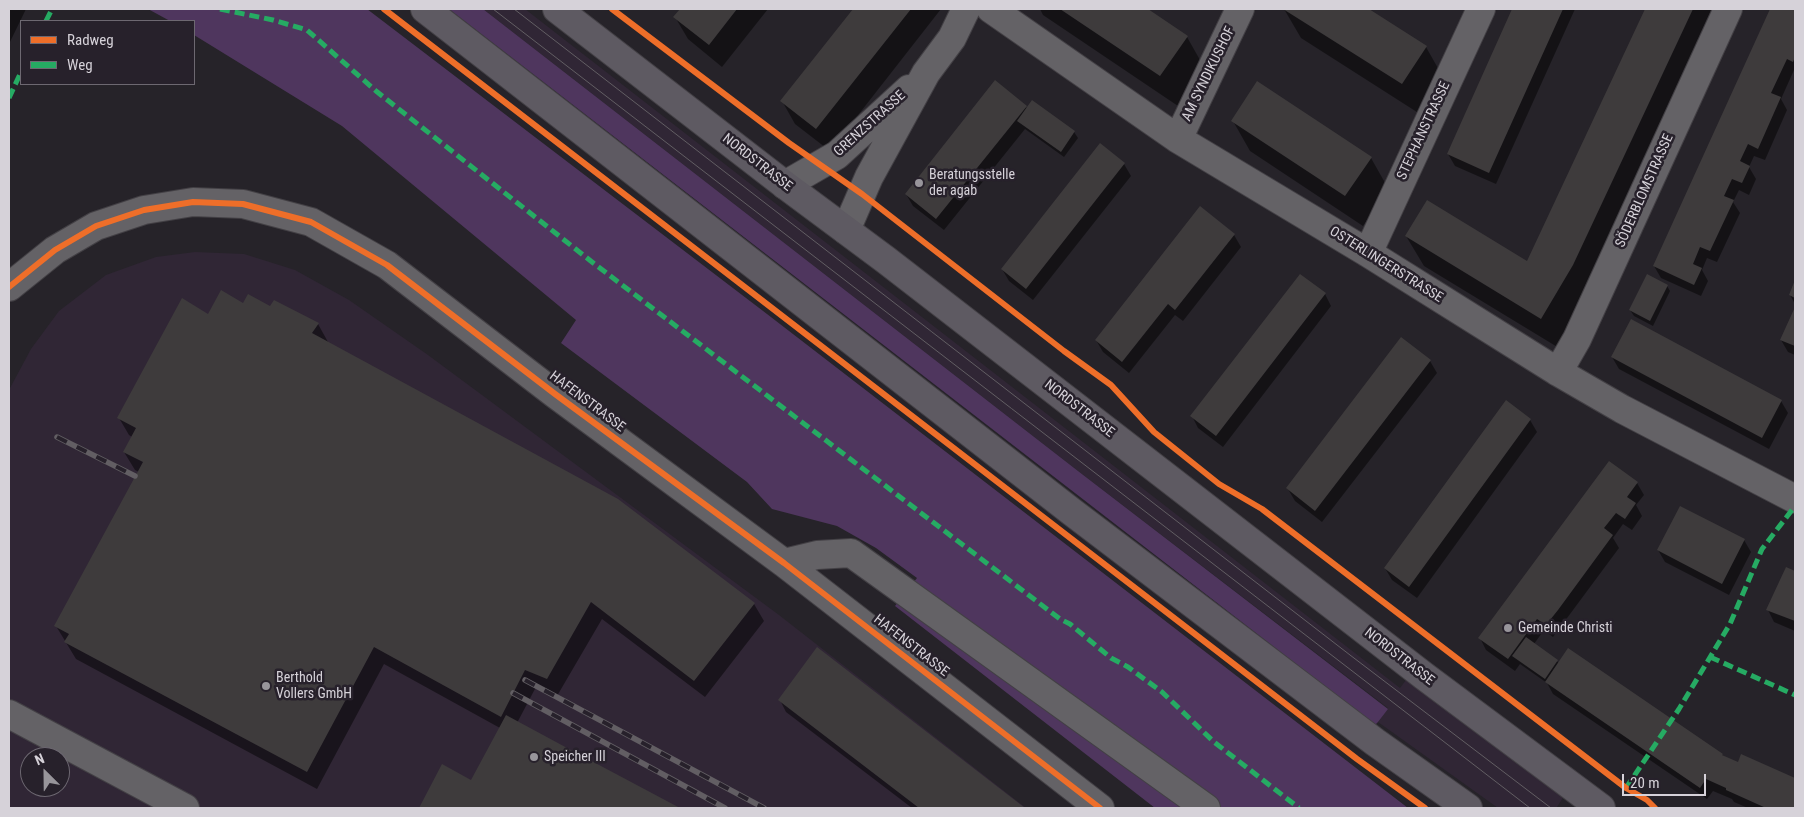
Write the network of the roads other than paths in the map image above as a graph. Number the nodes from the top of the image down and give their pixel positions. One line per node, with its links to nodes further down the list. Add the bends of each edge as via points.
1 (425, 9): 21 (main road, via 1080,518)
2 (557, 9): 10 (main road, NORDSTRASSE)
3 (966, 9): 8 (street, GRENZSTRASSE, via 952,38)
4 (990, 9): 9 (street, OSTERLINGERSTRASSE)
5 (1240, 9): 9 (street, AM SYNDIKUSHOF)
6 (1481, 9): 12 (street, STEPHANSTRASSE)
7 (1728, 9): 14 (street, SÖDERBLOMSTRASSE, via 1578,339)
8 (926, 73): 10 (street, GRENZSTRASSE, via 838,155); 11 (street, GRENZSTRASSE, via 869,177)
9 (1178, 139): 12 (street, OSTERLINGERSTRASSE)
10 (785, 185): 11 (main road, NORDSTRASSE)
11 (846, 230): 22 (main road, NORDSTRASSE, via 1424,676)
12 (1368, 253): 14 (street, OSTERLINGERSTRASSE)
13 (10, 288): 16 (street, HAFENSTRASSE, via 55,250 96,226 144,210 193,202 243,204 311,222 387,266)
14 (1558, 372): 15 (street, OSTERLINGERSTRASSE)
15 (1795, 499)
16 (784, 562): 19 (street, HAFENSTRASSE); 20 (street, via 817,554 851,553)
17 (13, 725): 18 (street)
18 (186, 808)
19 (1100, 808)
20 (1206, 808)
21 (1468, 808)
22 (1601, 808)

